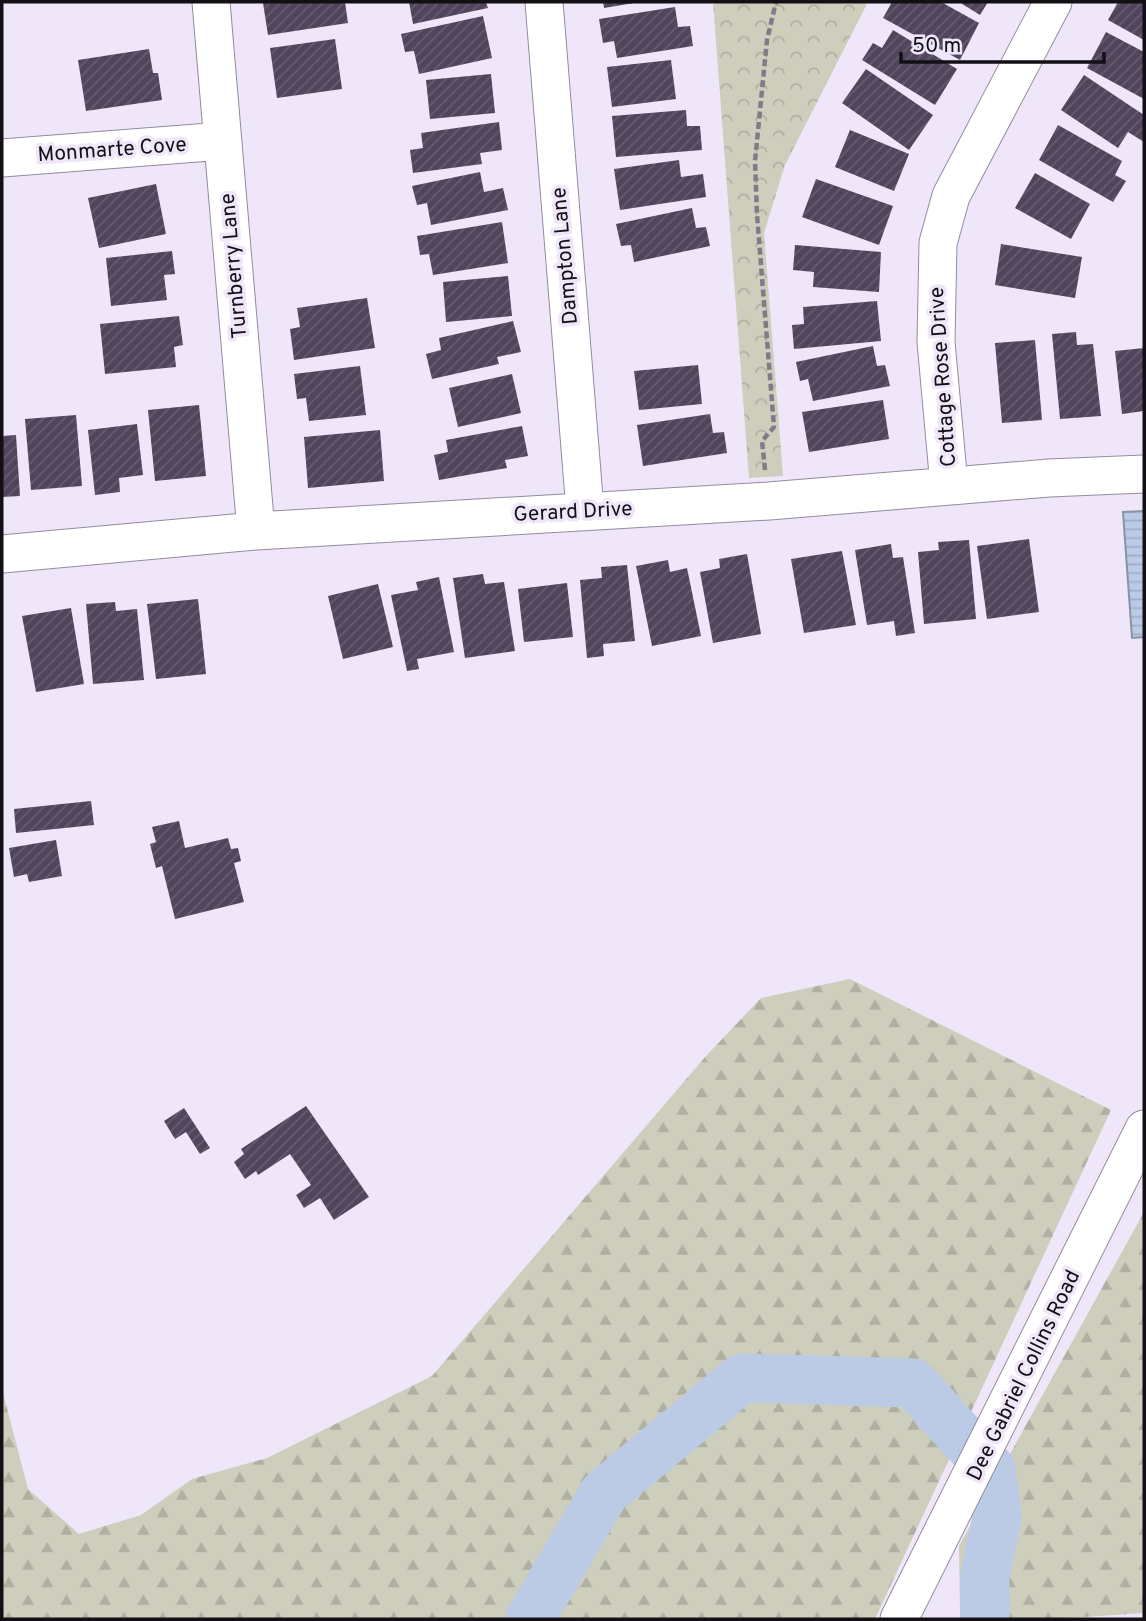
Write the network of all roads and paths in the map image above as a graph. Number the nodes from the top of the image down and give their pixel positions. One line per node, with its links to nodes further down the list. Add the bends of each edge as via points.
1 (211, 2): 5 (street, Turnberry Lane)
2 (544, 2): 10 (street, Dampton Lane)
3 (776, 2): 7 (path, via 767,40 755,161 774,427 762,441)
4 (1053, 2): 9 (street, Cottage Rose Drive, via 951,196 938,243 936,341)
5 (223, 141): 6 (street, Monmarte Cove); 11 (street, Turnberry Lane)
6 (2, 158)
7 (765, 471)
8 (1144, 474): 9 (street, Gerard Drive)
9 (949, 485): 10 (street, Gerard Drive, via 769,501)
10 (585, 510): 11 (street, Gerard Drive)
11 (256, 531): 12 (street, Gerard Drive)
12 (2, 554)
13 (1144, 1129): 14 (street, Dee Gabriel Collins Road)
14 (899, 1619)

